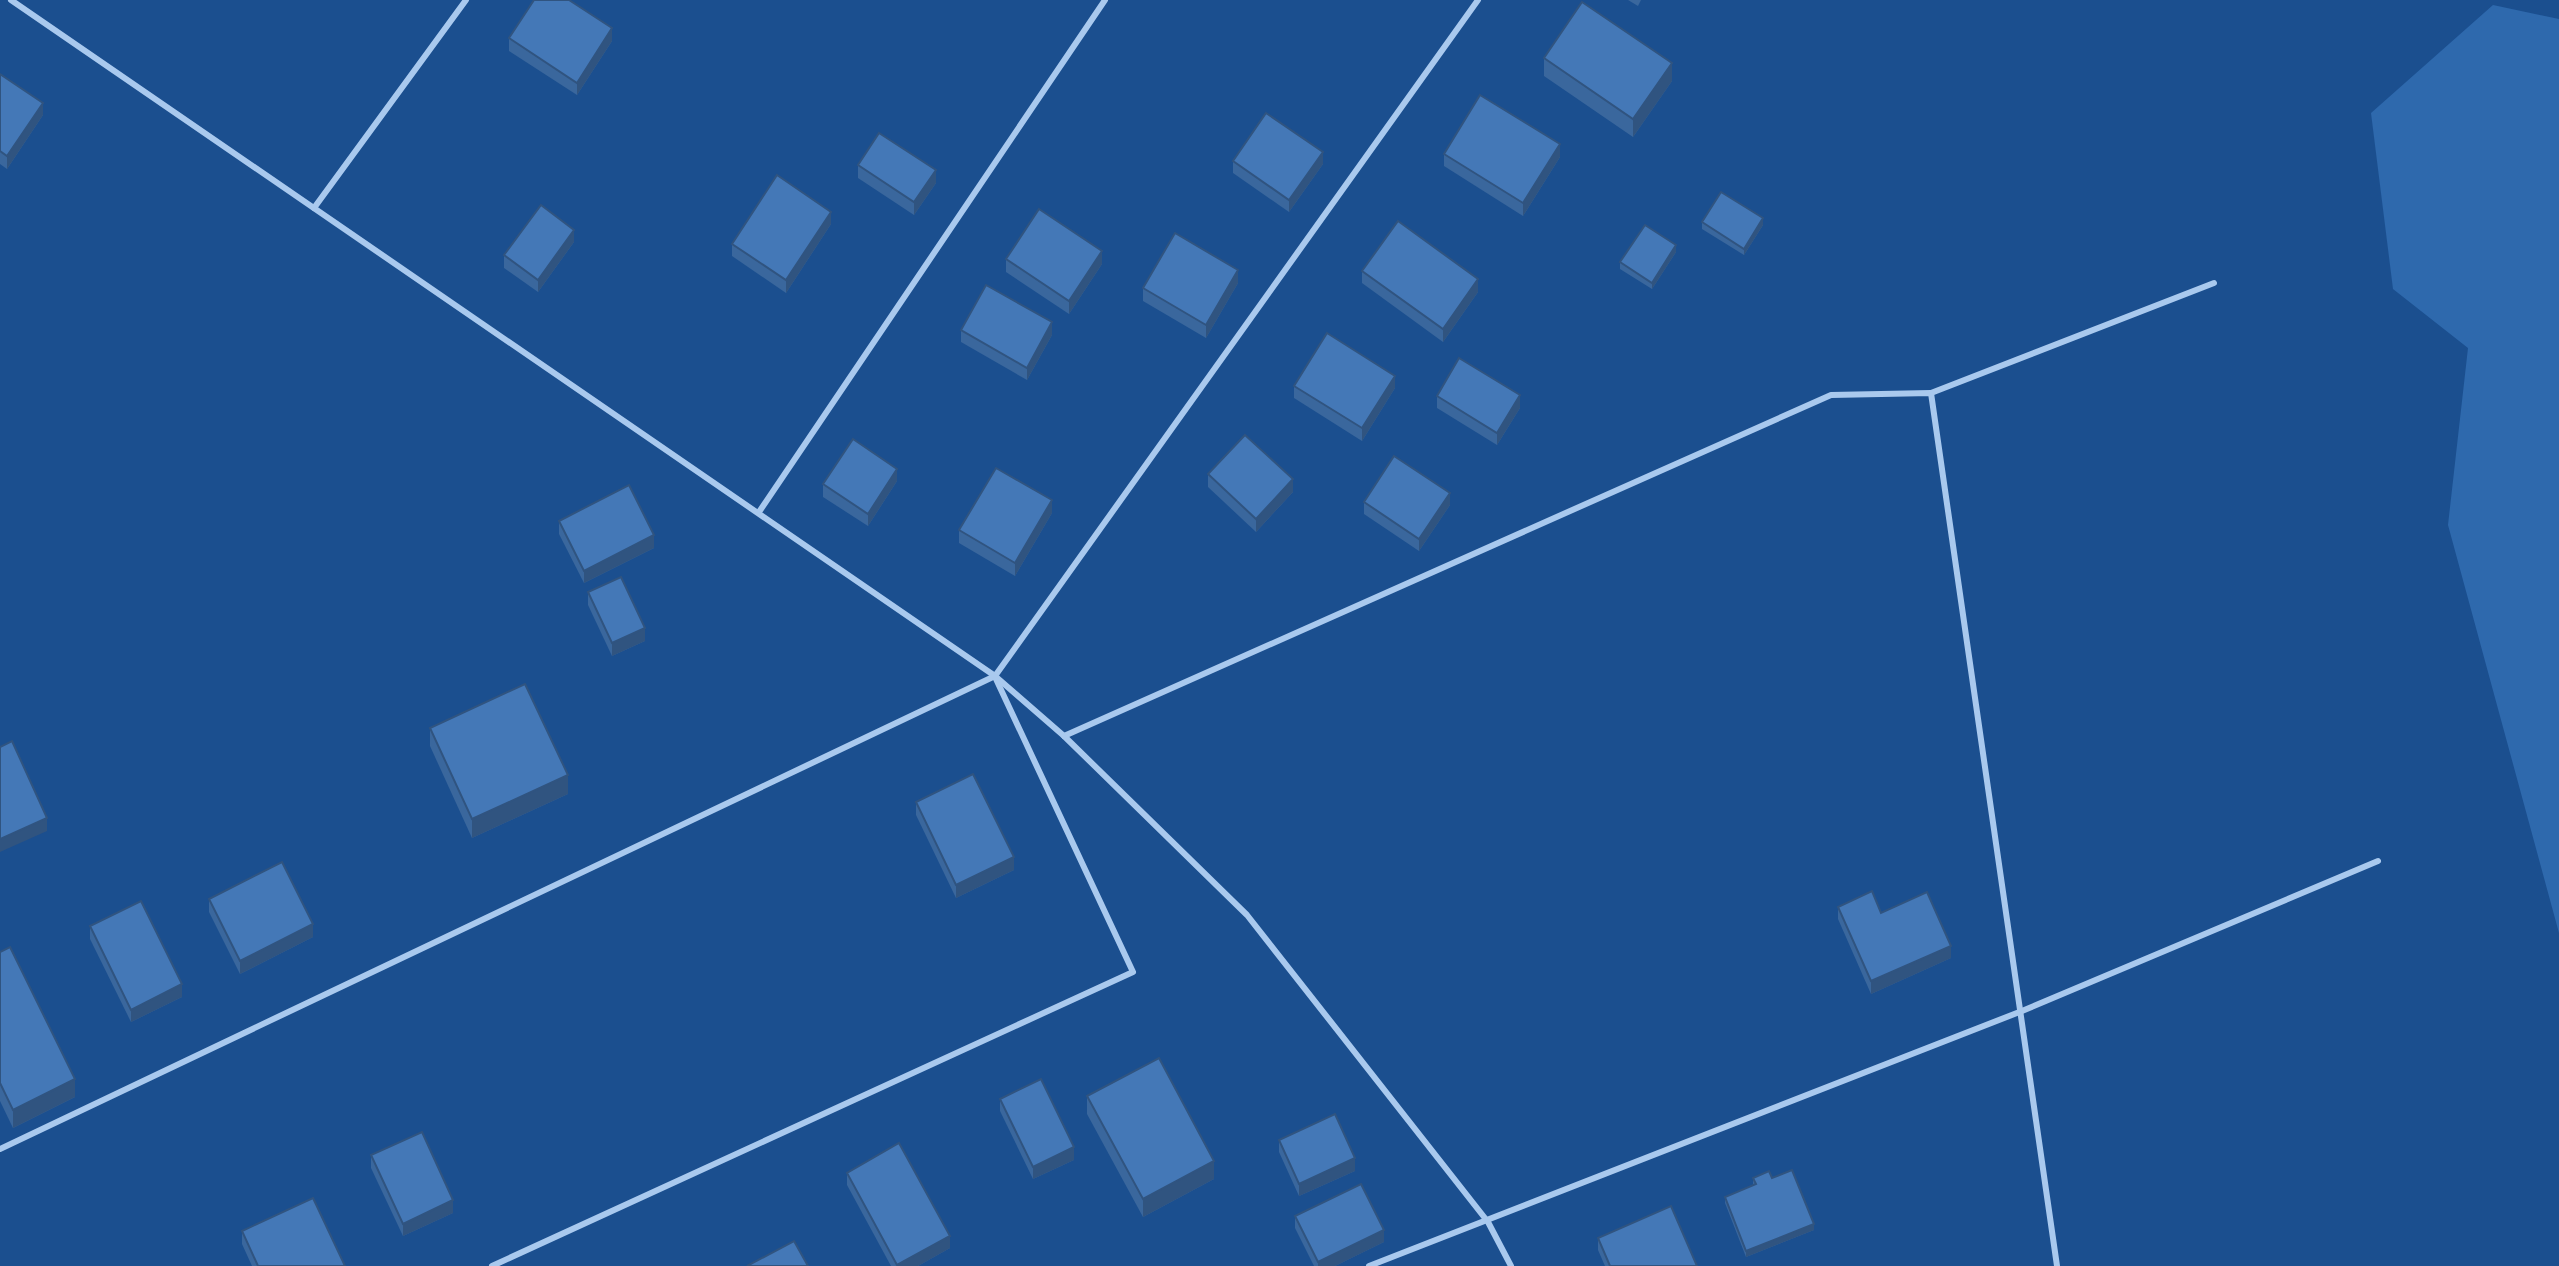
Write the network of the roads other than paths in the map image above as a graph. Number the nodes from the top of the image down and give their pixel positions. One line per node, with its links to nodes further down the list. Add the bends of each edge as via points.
1 (11, 0): 5 (lane)
2 (466, 0): 5 (lane)
3 (1105, 0): 8 (lane)
4 (1478, 0): 9 (lane)
5 (314, 208): 8 (lane)
6 (2214, 283): 7 (lane)
7 (1931, 393): 10 (lane, via 1831,395); 12 (lane)
8 (759, 512): 9 (lane)
9 (995, 676): 10 (lane); 13 (lane); 15 (lane, via 1133,972)
10 (1064, 736): 14 (lane, via 1247,915)
11 (2378, 861): 12 (lane)
12 (2022, 1011): 14 (lane); 18 (lane)
13 (0, 1149)
14 (1488, 1222): 16 (lane); 17 (lane)
15 (492, 1266)
16 (1369, 1266)
17 (1511, 1266)
18 (2057, 1266)

